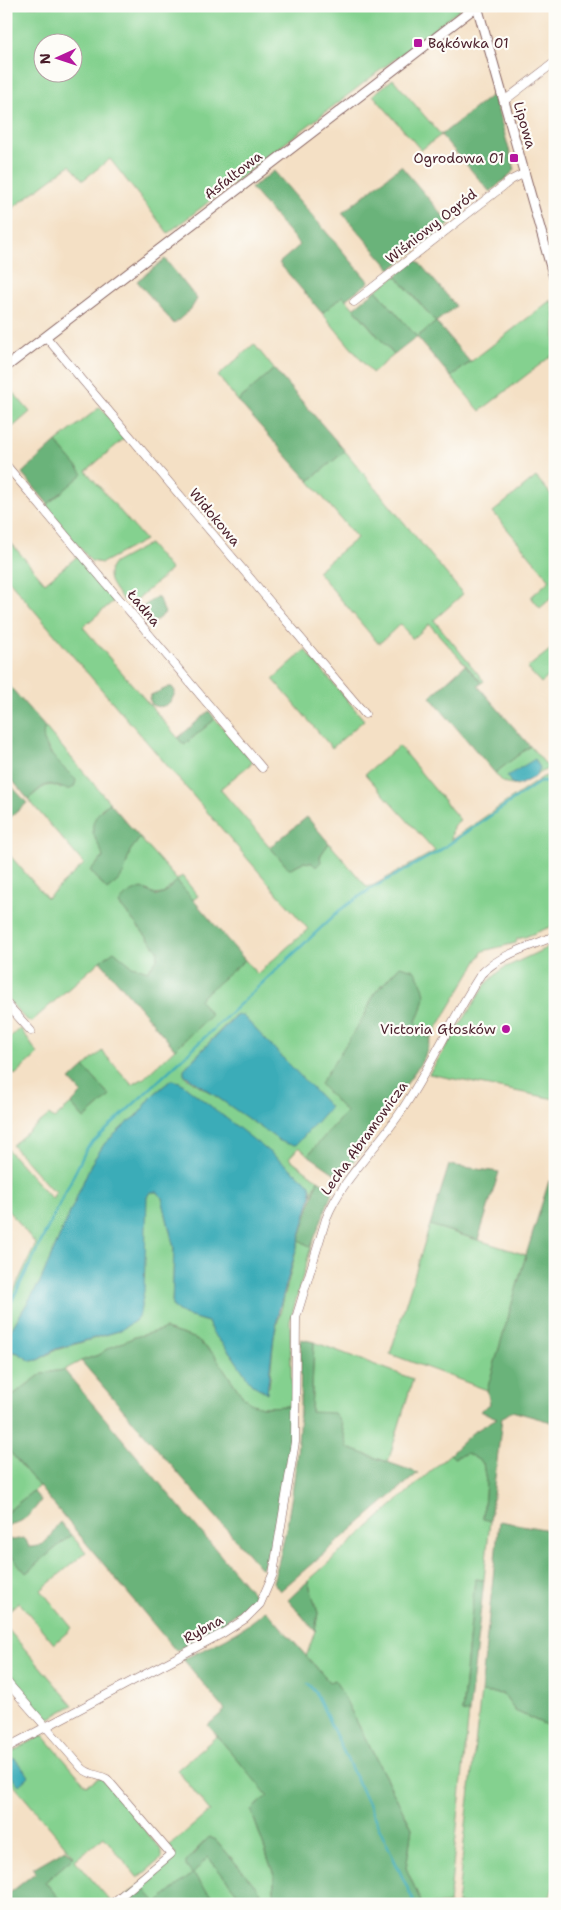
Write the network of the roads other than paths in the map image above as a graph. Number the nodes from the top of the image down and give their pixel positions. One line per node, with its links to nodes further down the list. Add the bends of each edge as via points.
1 (477, 6): 3 (street, Lipowa); 8 (street, Asfaltowa)
2 (555, 62): 3 (street)
3 (504, 101): 4 (street, Lipowa)
4 (525, 173): 5 (street, Lipowa); 7 (street, Wiśniowy Ogród, via 511,180)
5 (553, 264): 6 (street, Lipowa)
6 (555, 281)
7 (354, 302)
8 (46, 336): 9 (street, Asfaltowa); 11 (street, Widokowa)
9 (6, 367)
10 (6, 465): 12 (street, Ładna)
11 (365, 714)
12 (262, 768)
13 (555, 936): 16 (street, Lecha Abramowicza, via 501,958 481,974 398,1117 332,1203 296,1318)
14 (6, 1003): 15 (street)
15 (30, 1031)
16 (295, 1442): 18 (street, Rybna, via 273,1574 260,1604 245,1619 223,1633)
17 (6, 1680): 18 (street)
18 (46, 1728): 19 (street, Rybna); 20 (street, via 82,1768 107,1779 171,1854)
19 (6, 1748)
20 (116, 1901)

